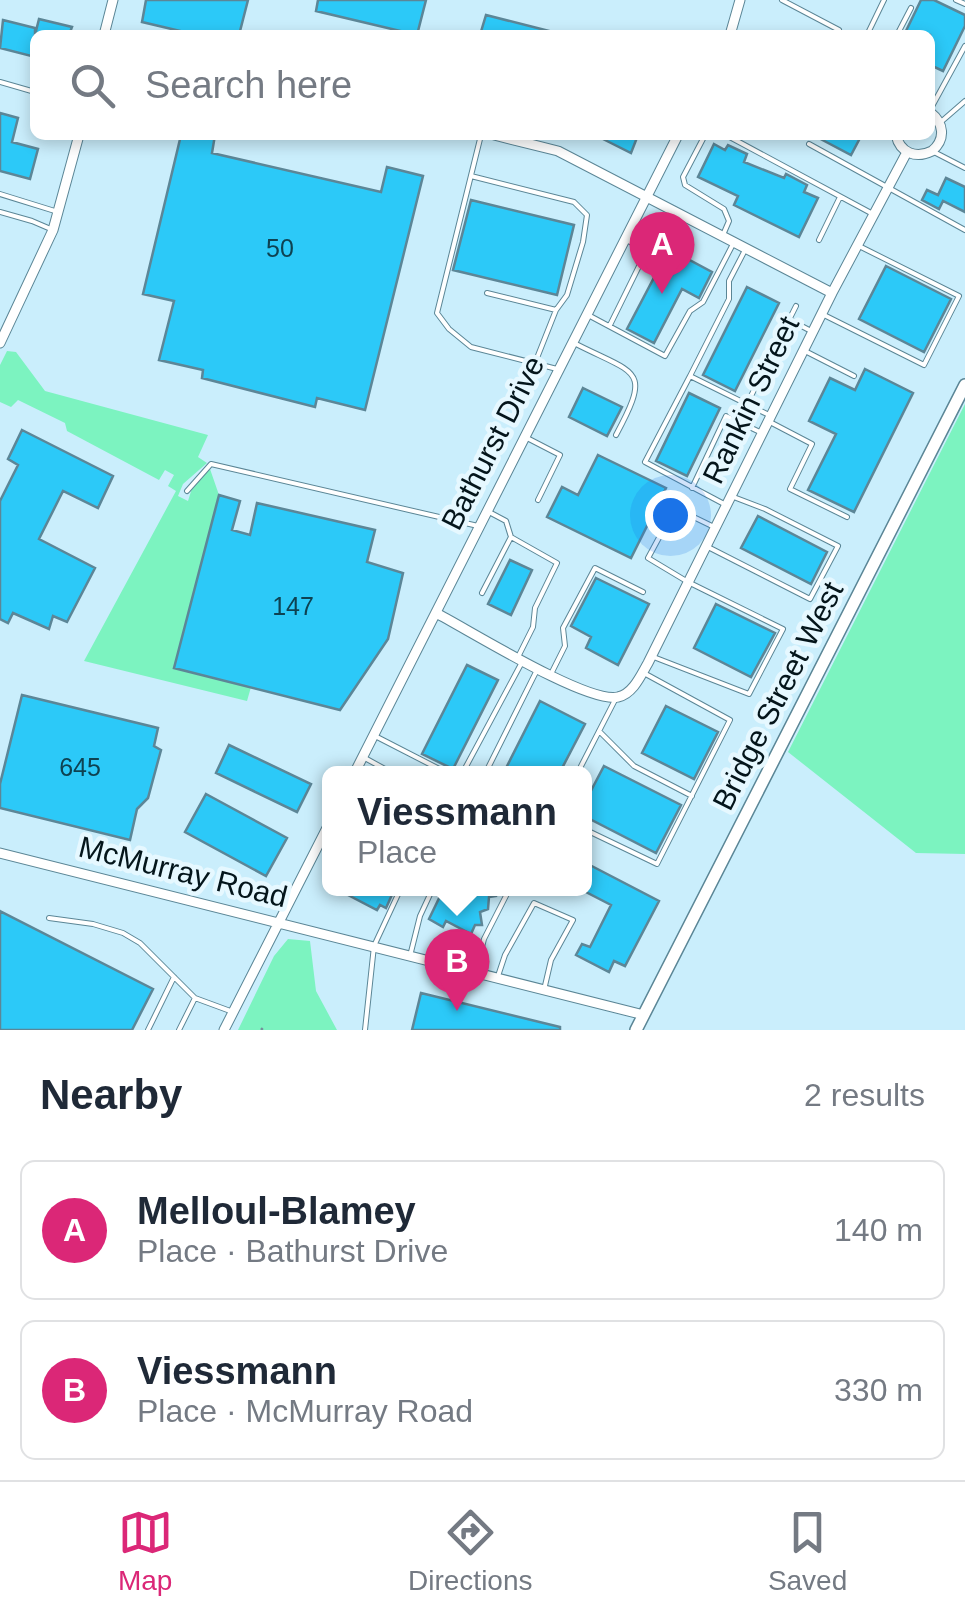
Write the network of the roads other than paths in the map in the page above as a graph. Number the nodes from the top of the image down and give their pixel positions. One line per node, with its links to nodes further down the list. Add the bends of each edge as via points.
1 (113, 0): 8 (street)
2 (740, 0): 9 (street)
3 (782, 0): 10 (lane)
4 (884, 0): 11 (lane)
5 (956, 0): 6 (lane)
6 (965, 4)
7 (911, 8): 12 (lane)
8 (105, 30)
9 (731, 30)
10 (838, 30)
11 (869, 30)
12 (899, 30)
13 (965, 46): 16 (lane)
14 (0, 82): 15 (lane)
15 (30, 91)
16 (935, 102)
17 (964, 104): 19 (lane)
18 (935, 117): 19 (street)
19 (940, 123): 29 (street, via 942,138)
20 (78, 140): 37 (street)
21 (480, 140): 31 (lane)
22 (514, 140): 34 (street, via 558,151)
23 (675, 140): 34 (street, Bathurst Drive)
24 (702, 140): 41 (lane, via 684,185 724,208 729,221)
25 (736, 140): 35 (lane)
26 (899, 140): 28 (street)
27 (809, 144): 32 (lane)
28 (907, 152): 29 (street); 32 (street, Rankin Street)
29 (932, 152): 30 (lane)
30 (965, 165)
31 (471, 176): 50 (lane, via 574,202 587,215 567,295); 59 (lane, via 437,312 471,347)
32 (888, 189): 38 (street, Rankin Street); 40 (lane)
33 (0, 194): 37 (lane)
34 (645, 197): 41 (street); 42 (street, Bathurst Drive)
35 (840, 197): 38 (lane); 43 (lane)
36 (0, 212): 39 (lane)
37 (58, 212): 39 (street)
38 (874, 214): 45 (street, Rankin Street)
39 (53, 230): 57 (street)
40 (965, 230)
41 (723, 236): 44 (street)
42 (624, 239): 51 (street, Bathurst Drive); 54 (lane, via 648,250)
43 (818, 240)
44 (734, 242): 46 (street); 54 (lane, via 665,356)
45 (857, 246): 48 (street, Rankin Street); 52 (lane, via 959,296 924,366)
46 (746, 248): 48 (street); 61 (lane)
47 (486, 292): 50 (lane)
48 (832, 293): 52 (street, Rankin Street)
49 (796, 306): 53 (lane)
50 (556, 310): 59 (lane)
51 (586, 314): 54 (lane); 56 (street, Bathurst Drive)
52 (822, 314): 55 (street, Rankin Street)
53 (789, 320): 55 (lane); 64 (lane)
54 (609, 326)
55 (813, 332): 58 (street, Rankin Street)
56 (572, 342): 60 (street, Bathurst Drive); 67 (lane, via 634,377 636,398)
57 (0, 343)
58 (803, 351): 62 (lane); 65 (street, Rankin Street)
59 (536, 363): 60 (lane)
60 (558, 369): 68 (street, Bathurst Drive)
61 (690, 376): 64 (lane); 69 (lane, via 644,462)
62 (854, 376)
63 (965, 384): 115 (street, Bridge Street West)
64 (747, 404): 65 (lane)
65 (770, 418): 66 (street, Rankin Street); 74 (lane, via 812,444 790,489)
66 (762, 433): 69 (lane, via 726,416); 72 (street, Rankin Street)
67 (616, 435)
68 (524, 436): 71 (lane, via 560,456); 73 (street, Bathurst Drive)
69 (692, 488): 72 (lane)
70 (186, 491): 75 (lane, via 212,464)
71 (538, 500)
72 (728, 501): 76 (street, Rankin Street); 78 (lane, via 765,509 838,546 810,599)
73 (487, 511): 75 (street, Bathurst Drive); 77 (lane, via 506,521)
74 (847, 517)
75 (479, 526): 82 (street, Bathurst Drive)
76 (715, 528): 78 (street, Rankin Street); 79 (lane, via 675,508 648,558)
77 (511, 537): 80 (lane); 84 (lane, via 557,564)
78 (706, 546): 79 (street, Rankin Street)
79 (688, 582): 83 (street, Rankin Street); 83 (lane, via 783,629 749,694)
80 (482, 592)
81 (642, 592): 87 (lane, via 595,568 563,628 565,646)
82 (436, 613): 84 (street); 90 (street, Bathurst Drive)
83 (651, 656): 86 (street, Rankin Street)
84 (521, 658): 85 (street); 95 (lane)
85 (538, 667): 87 (street); 96 (lane)
86 (642, 672): 88 (street, Rankin Street); 98 (lane, via 730,720)
87 (551, 674): 88 (street, via 586,693)
88 (616, 698): 89 (lane)
89 (599, 731): 97 (lane); 98 (lane, via 634,766)
90 (374, 735): 91 (street, Bathurst Drive); 94 (lane)
91 (363, 756): 92 (street, Bathurst Drive); 93 (lane)
92 (358, 766)
93 (380, 766)
94 (433, 766)
95 (466, 766)
96 (489, 766)
97 (581, 766)
98 (692, 796): 99 (lane, via 657,864)
99 (592, 833)
100 (322, 838): 106 (street)
101 (0, 853): 106 (street, McMurray Road)
102 (397, 896): 107 (lane)
103 (429, 896): 108 (lane)
104 (506, 896): 109 (lane, via 484,938)
105 (49, 918): 110 (lane, via 123,933)
106 (280, 921): 107 (street, McMurray Road); 114 (street)
107 (374, 946): 108 (street, McMurray Road); 119 (lane)
108 (410, 956): 109 (street, McMurray Road)
109 (476, 974): 111 (street, McMurray Road)
110 (174, 977): 113 (lane); 116 (lane)
111 (497, 978): 112 (street, McMurray Road); 112 (lane, via 534,903 574,920 551,960)
112 (544, 990): 115 (street, McMurray Road)
113 (195, 998): 114 (lane); 117 (lane)
114 (232, 1012): 118 (street)
115 (644, 1015): 120 (street, Bridge Street West)
116 (148, 1030)
117 (179, 1030)
118 (224, 1030)
119 (364, 1030)
120 (636, 1030)

